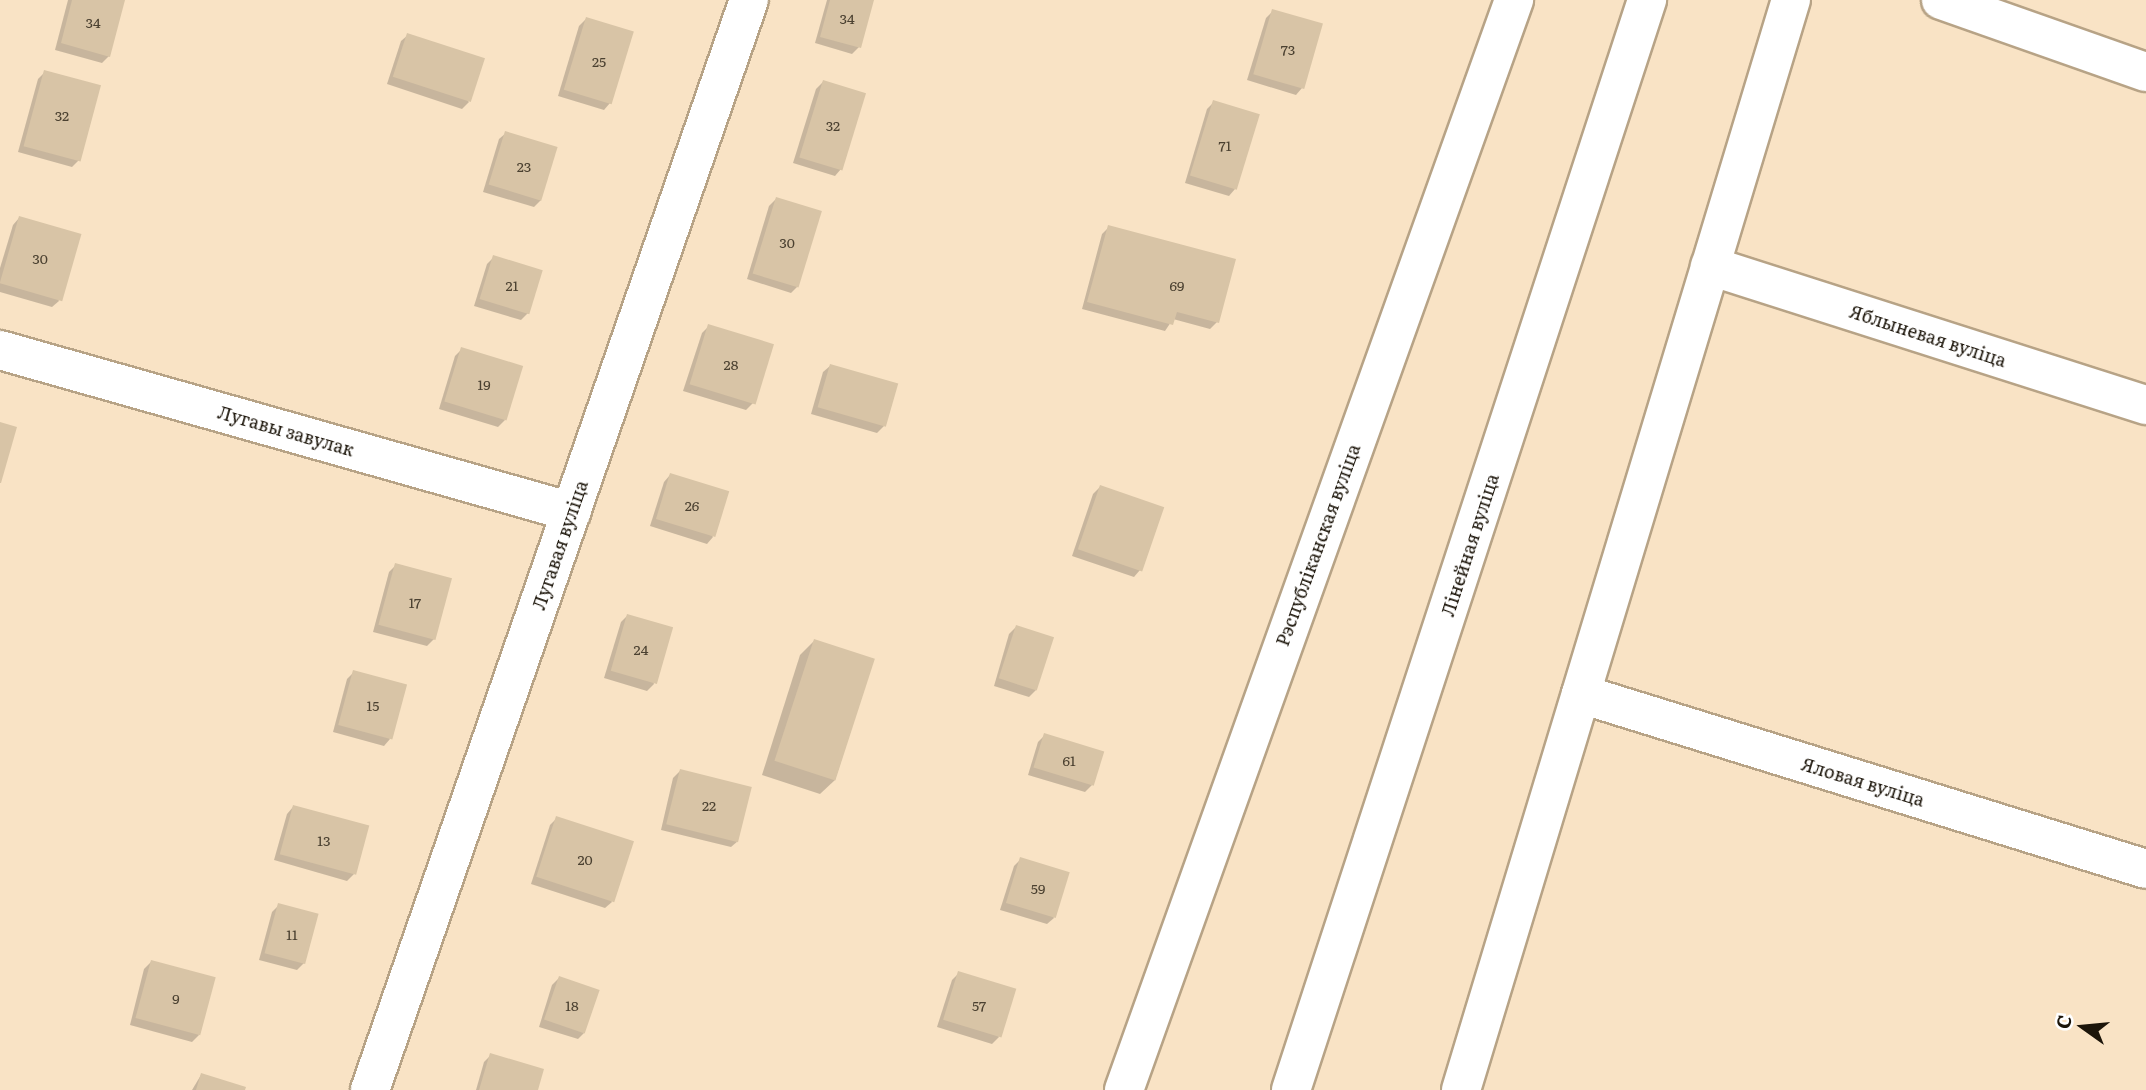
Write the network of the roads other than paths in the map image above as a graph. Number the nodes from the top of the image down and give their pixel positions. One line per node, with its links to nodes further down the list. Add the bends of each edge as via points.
1 (749, 0): 10 (street, Лугавая вуліца)
2 (1514, 0): 14 (street, Рэспубліканская вуліца)
3 (1647, 0): 15 (street, Лінейная вуліца)
4 (1791, 0): 7 (street)
5 (1941, 0): 6 (street)
6 (2146, 72)
7 (1710, 266): 9 (street, Яблыневая вуліца); 11 (street)
8 (0, 350): 10 (street, Лугавы завулак)
9 (2146, 405)
10 (572, 512): 13 (street, Лугавая вуліца)
11 (1581, 694): 12 (street, Яловая вуліца); 16 (street)
12 (2146, 869)
13 (370, 1090)
14 (1124, 1090)
15 (1291, 1090)
16 (1461, 1090)

